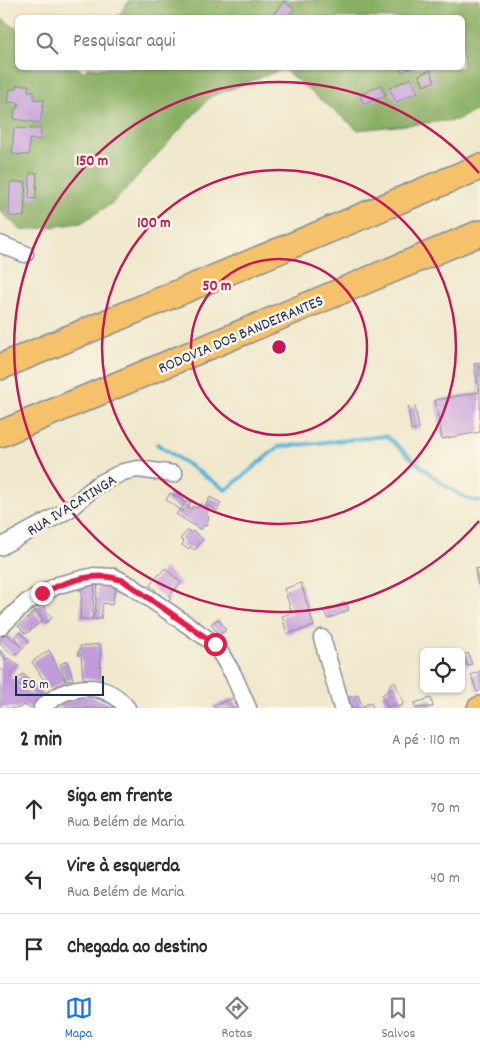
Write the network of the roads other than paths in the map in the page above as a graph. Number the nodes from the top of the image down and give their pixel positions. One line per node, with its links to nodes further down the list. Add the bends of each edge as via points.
1 (480, 167): 5 (highway)
2 (480, 233): 6 (highway, RODOVIA DOS BANDEIRANTES)
3 (1, 247): 4 (street)
4 (25, 254)
5 (0, 367)
6 (0, 434)
7 (174, 474): 8 (street, RUA IVACATINGA, via 138,469 123,472 97,485 68,510)
8 (0, 547)
9 (0, 627): 13 (street, via 27,602 58,585 94,576 114,577 215,644)
10 (322, 638): 14 (street)
11 (42, 708): 12 (street, via 60,693 93,688 110,693)
12 (127, 708)
13 (248, 708)
14 (342, 708)

